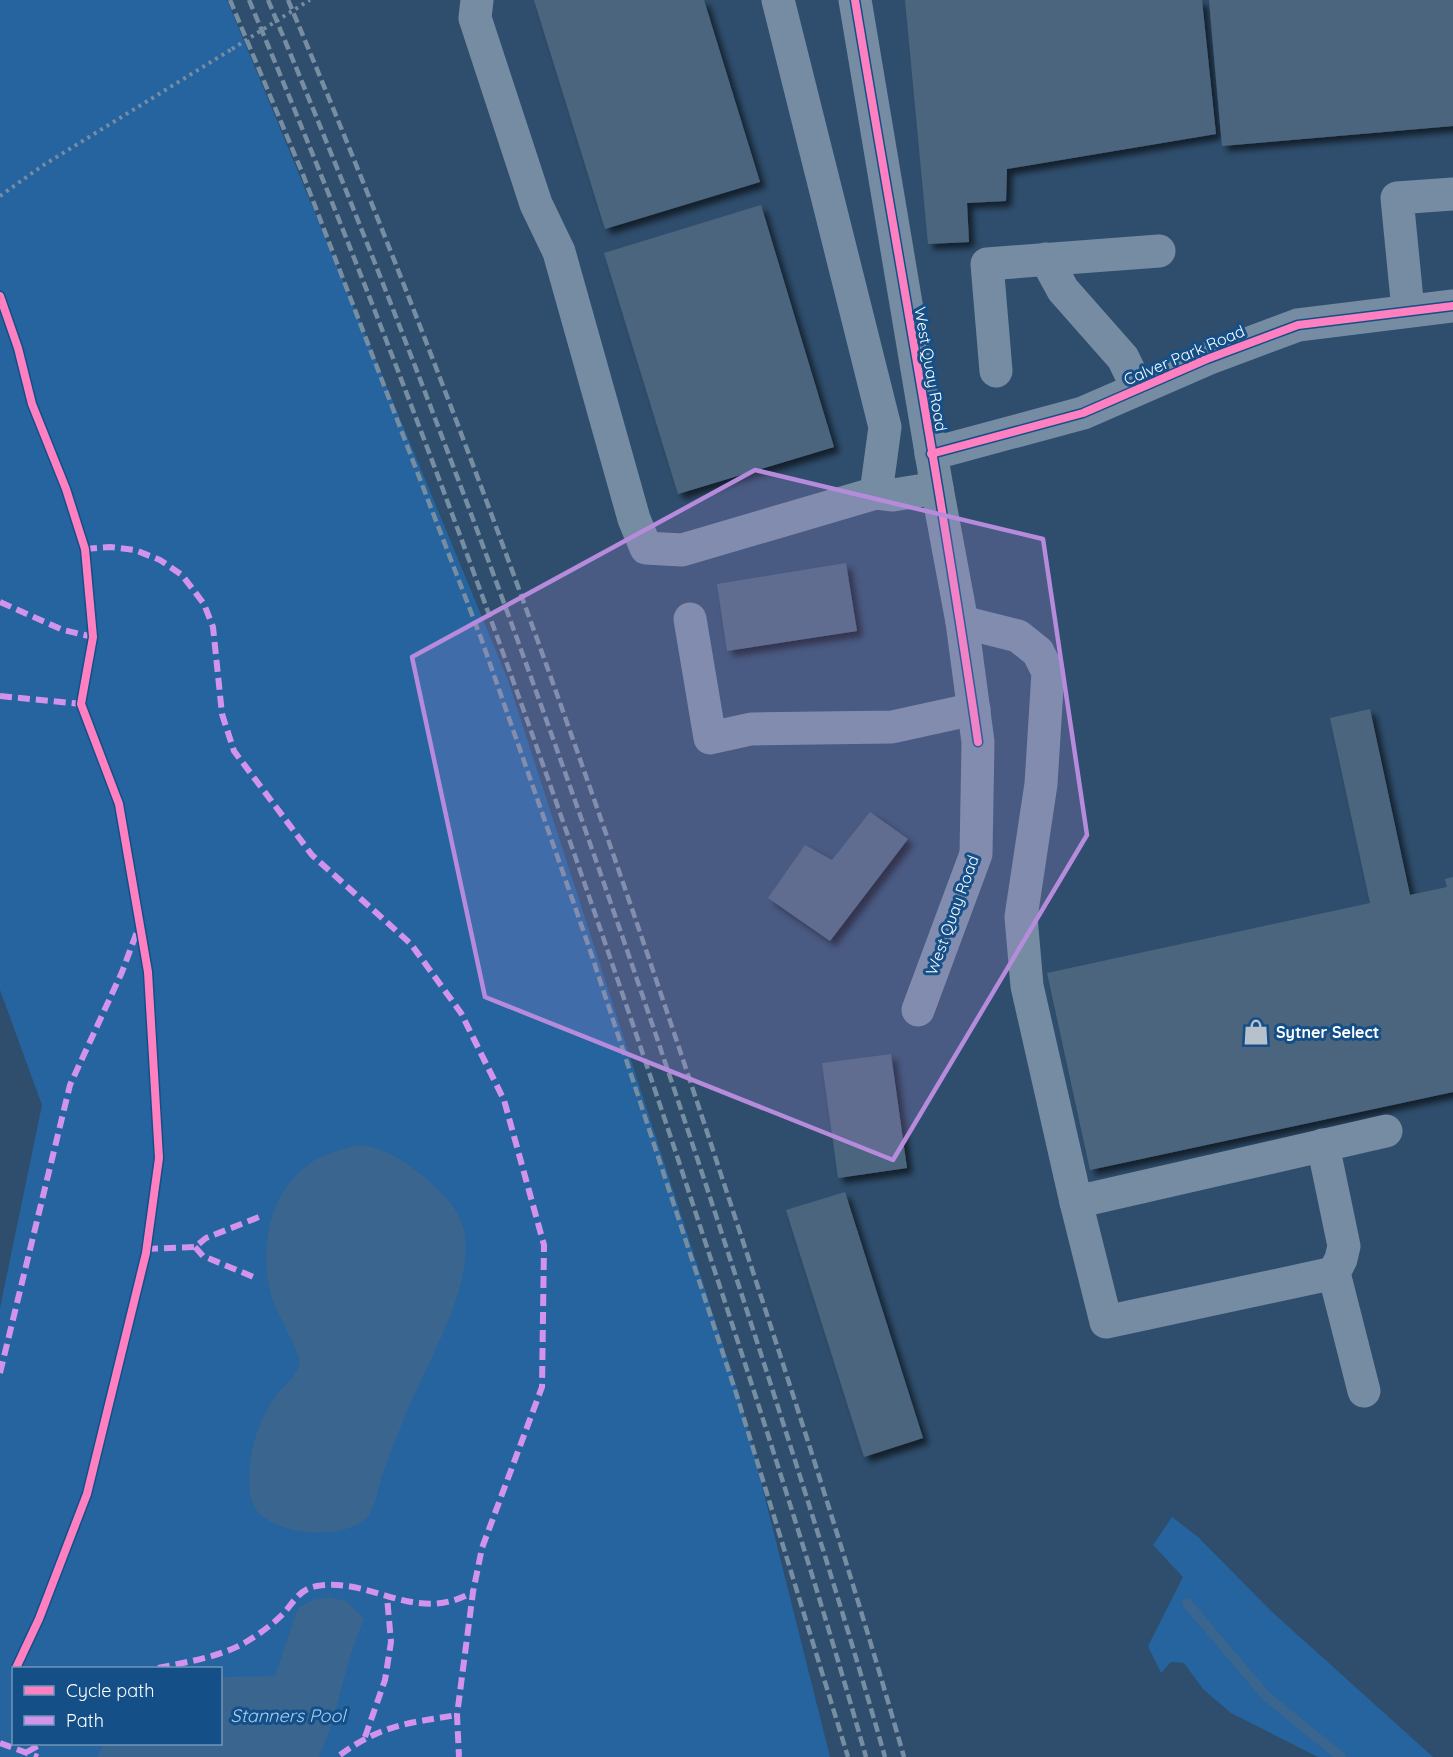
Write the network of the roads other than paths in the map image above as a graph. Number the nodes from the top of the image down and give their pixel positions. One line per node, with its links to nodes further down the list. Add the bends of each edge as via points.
1 (477, 0): 13 (street, via 476,18 537,204 559,252 634,519 646,548 682,550)
2 (778, 0): 13 (street, via 885,427)
3 (855, 0): 11 (street, West Quay Road)
4 (1453, 194): 8 (street, via 1397,198)
5 (1159, 251): 6 (street)
6 (1046, 260): 9 (street, via 987,264); 10 (street, via 1063,290 1123,358)
7 (1453, 306): 8 (street, Calver Park Road)
8 (1408, 310): 10 (street, Calver Park Road, via 1298,325)
9 (996, 371)
10 (1138, 389): 11 (street, Calver Park Road, via 1083,413)
11 (931, 454): 12 (street, West Quay Road)
12 (937, 488): 13 (street, via 893,495); 15 (street, West Quay Road)
13 (876, 493)
14 (690, 619): 16 (street, via 710,738 751,729 892,727)
15 (962, 622): 16 (street, West Quay Road); 20 (street, via 1018,636 1038,652 1048,672 1041,784 1021,917 1027,986)
16 (974, 709): 17 (street, West Quay Road, via 978,742 976,854)
17 (918, 1010)
18 (1386, 1131): 19 (street)
19 (1323, 1145): 20 (street); 21 (street, via 1344,1246)
20 (1076, 1202): 21 (street, via 1106,1322)
21 (1334, 1273): 22 (street)
22 (1364, 1391)

